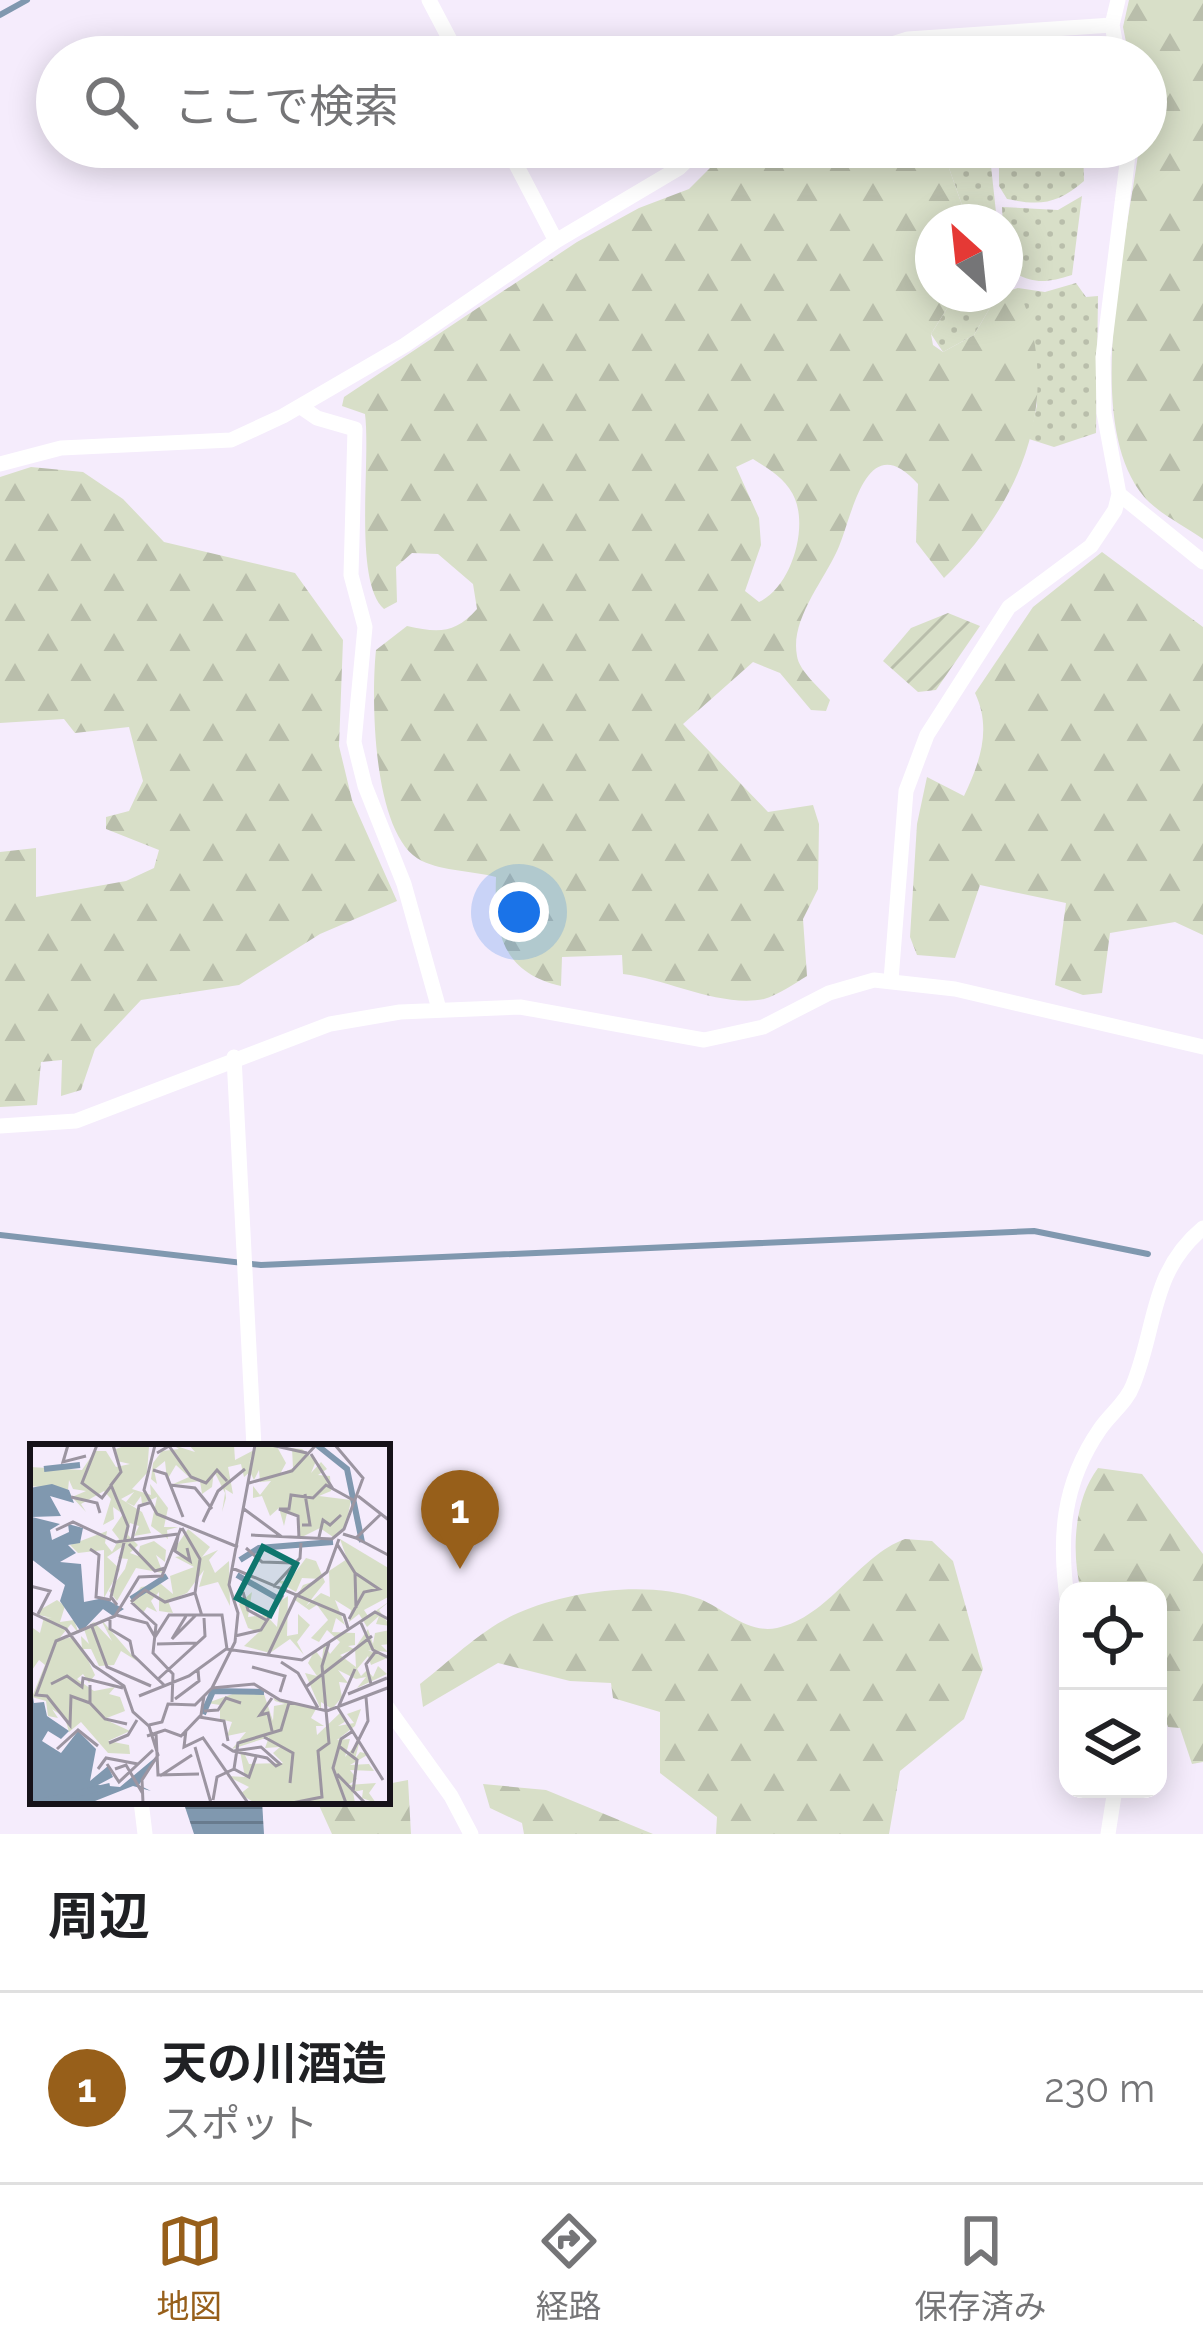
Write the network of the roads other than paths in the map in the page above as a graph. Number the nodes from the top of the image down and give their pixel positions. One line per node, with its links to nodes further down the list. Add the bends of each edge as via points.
1 (429, 0): 4 (street)
2 (1118, 0): 3 (street)
3 (1112, 25): 5 (street); 6 (street)
4 (448, 36)
5 (952, 36)
6 (1114, 36)
7 (518, 168): 10 (street)
8 (675, 168): 10 (street)
9 (1127, 168): 13 (street, via 1103,357)
10 (556, 241): 11 (street)
11 (301, 406): 12 (street, via 221,442 61,448); 16 (street, via 355,429 351,575 365,627 354,742)
12 (0, 464)
13 (1119, 494): 14 (street); 15 (street, via 1090,546 1009,607 926,735 906,791)
14 (1203, 562)
15 (891, 980): 16 (street, via 849,986 763,1027 704,1040 520,1007); 17 (street)
16 (439, 1009): 18 (street, via 331,1024)
17 (1203, 1047)
18 (234, 1057): 19 (street, via 76,1121); 21 (street)
19 (0, 1126)
20 (1203, 1228): 22 (street, via 1162,1275 1131,1392 1070,1477)
21 (254, 1444)
22 (1065, 1582)
23 (390, 1711): 27 (street)
24 (1114, 1798): 28 (street)
25 (141, 1804): 26 (street)
26 (145, 1834)
27 (471, 1834)
28 (1108, 1834)

